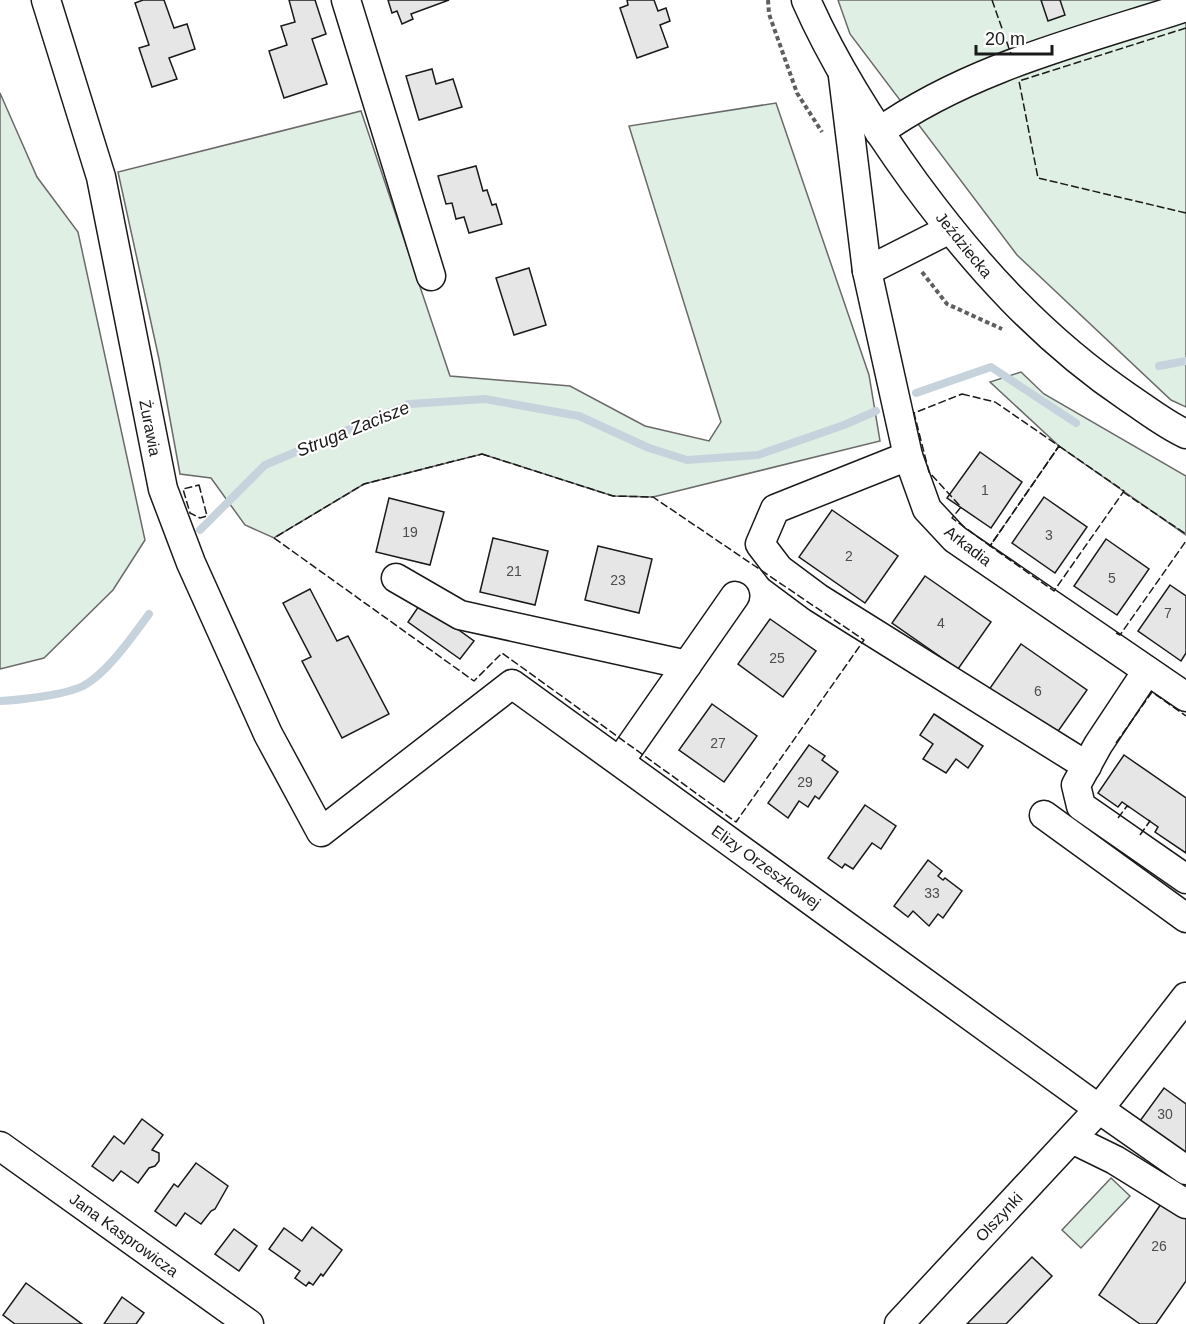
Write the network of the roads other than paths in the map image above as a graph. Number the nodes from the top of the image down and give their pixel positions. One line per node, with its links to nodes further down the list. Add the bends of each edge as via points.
1 (46, 0): 20 (street, Żurawia, via 100,177 163,489 191,563 268,734)
2 (346, 0): 9 (street)
3 (806, 0): 5 (street, Jeździecka)
4 (1186, 7): 6 (street, via 1013,63 908,111)
5 (843, 76): 6 (street, Jeździecka); 8 (street, Arkadia)
6 (879, 132): 7 (street, Jeździecka)
7 (950, 229): 8 (street); 10 (street, Jeździecka, via 983,270 1060,347)
8 (867, 272): 11 (street, Arkadia)
9 (431, 276)
10 (1186, 434)
11 (908, 456): 15 (street, Arkadia, via 927,509 955,539); 18 (street, via 775,509 760,544 779,569 818,598)
12 (396, 578): 14 (street, via 460,615)
13 (735, 596): 14 (street)
14 (687, 665): 17 (street)
15 (1147, 671): 16 (street, Arkadia); 18 (street)
16 (1186, 697)
17 (620, 761): 20 (street, Elizy Orzeszkowej, via 512,684); 24 (street, Elizy Orzeszkowej)
18 (1087, 766): 21 (street, via 1076,785 1081,806)
19 (1044, 815): 22 (street)
20 (321, 832)
21 (1186, 879)
22 (1186, 918)
23 (1186, 997): 24 (street)
24 (1099, 1109): 25 (street, Olszynki); 27 (street, Elizy Orzeszkowej)
25 (1072, 1139): 28 (street, via 1115,1160); 30 (street, Olszynki)
26 (0, 1146): 29 (street, Jana Kasprowicza)
27 (1186, 1170)
28 (1186, 1204)
29 (249, 1324)
30 (899, 1324)

